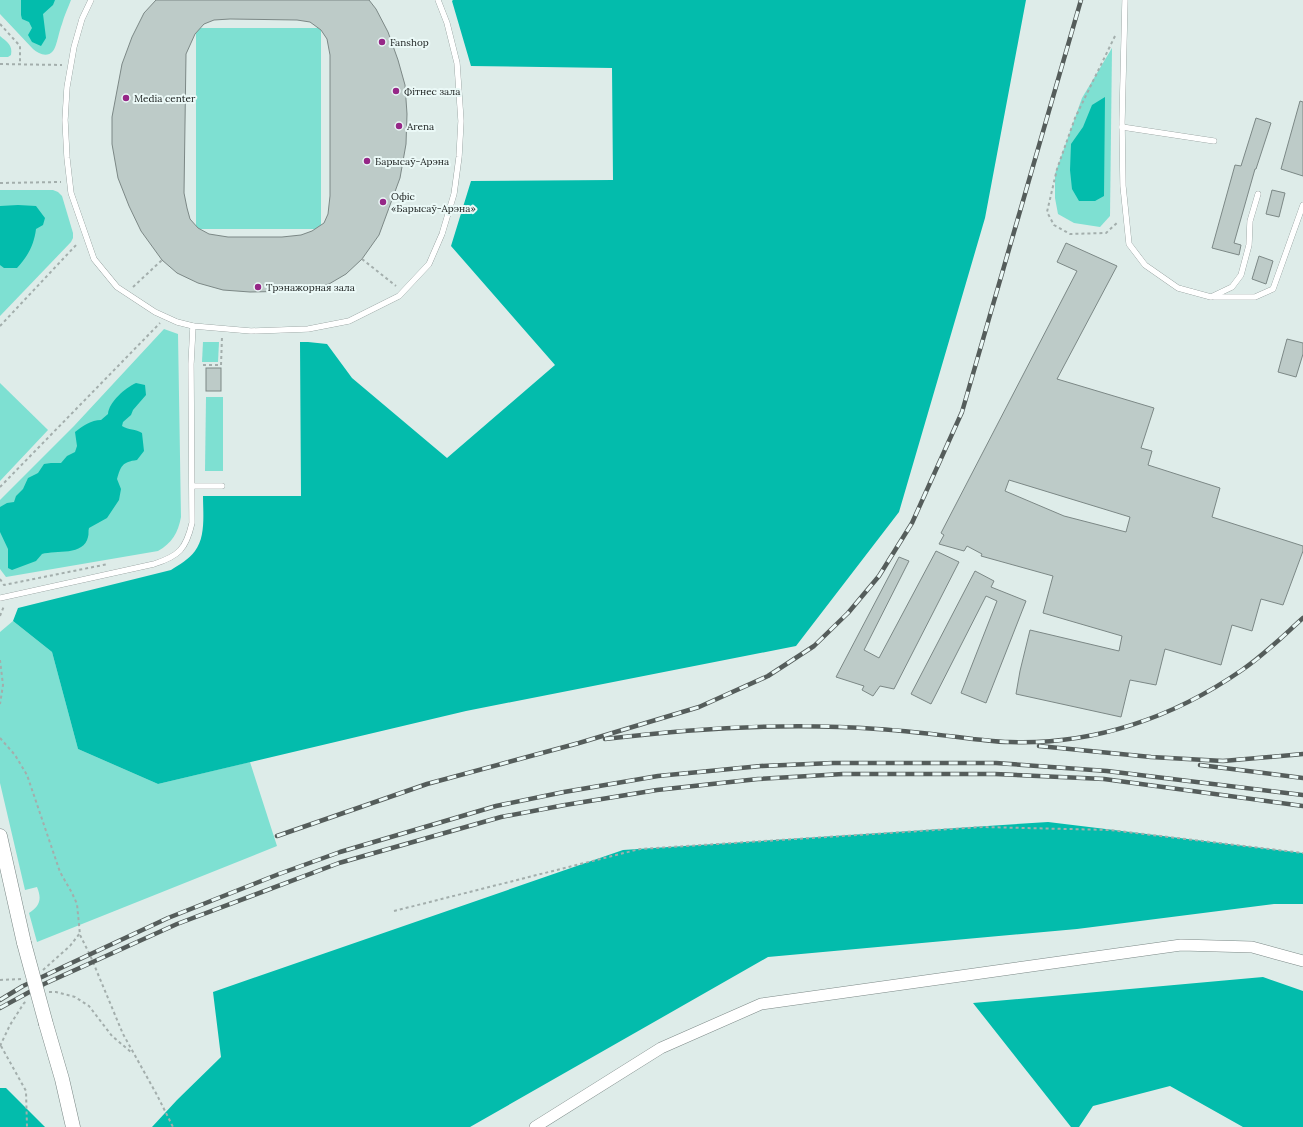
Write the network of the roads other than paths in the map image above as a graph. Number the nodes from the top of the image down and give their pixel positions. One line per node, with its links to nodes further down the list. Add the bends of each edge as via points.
1 (91, 0): 9 (lane, via 82,19 74,47 66,93 65,120 71,193 94,259 117,287 155,312)
2 (438, 0): 9 (lane, via 457,63 461,121 454,194 442,234 429,264 399,296 349,321 308,329 273,331)
3 (1125, 0): 4 (lane)
4 (1122, 126): 5 (lane); 8 (lane, via 1123,186 1129,244 1145,265 1178,288)
5 (1214, 141)
6 (1258, 194): 8 (lane, via 1250,221 1249,245 1241,275 1232,287)
7 (1303, 205): 8 (lane, via 1273,289 1255,297)
8 (1211, 297)
9 (192, 326): 10 (lane)
10 (192, 486): 11 (lane); 12 (lane, via 192,523 188,539 169,560)
11 (222, 486)
12 (0, 598)
13 (0, 836): 15 (street, bridge, via 24,943)
14 (1303, 961): 16 (street, via 1252,947 1181,945 761,1004 661,1048)
15 (73, 1127)
16 (535, 1127)

